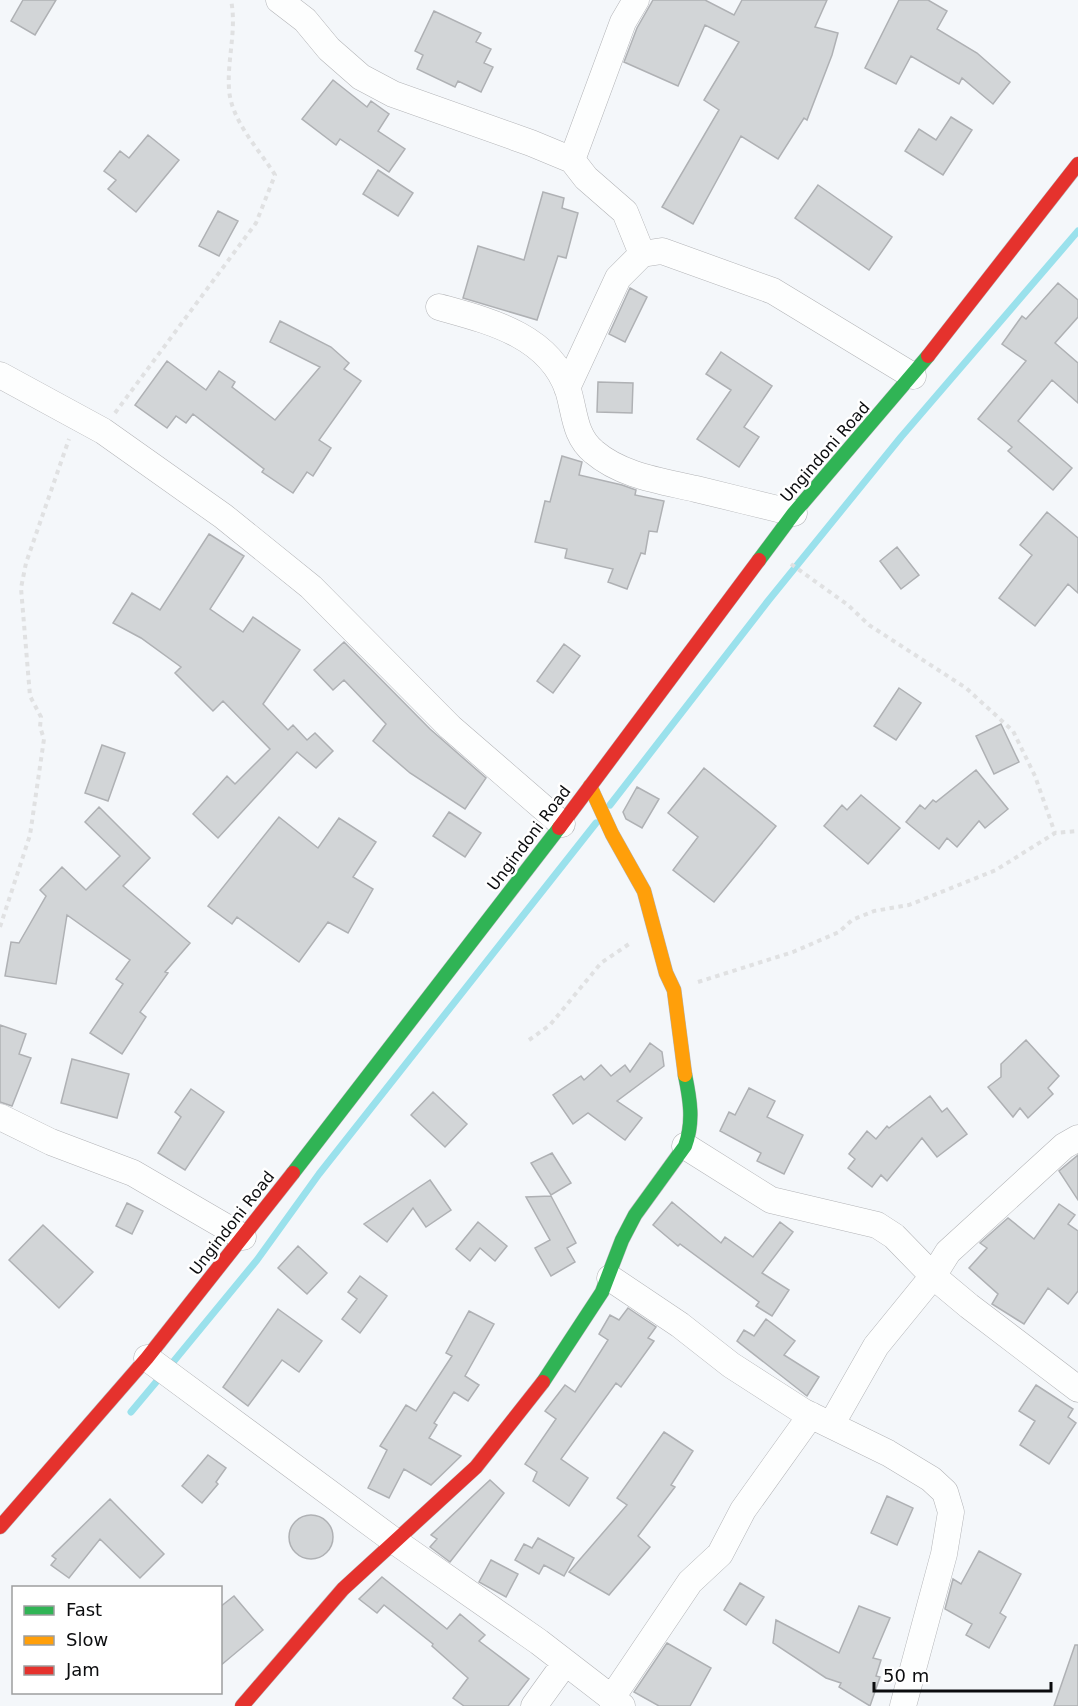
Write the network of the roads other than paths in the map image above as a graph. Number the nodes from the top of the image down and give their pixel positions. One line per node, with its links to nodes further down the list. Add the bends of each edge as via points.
1 (279, 0): 3 (street, via 305,20 329,50 361,77 393,94)
2 (636, 0): 3 (street, via 623,22)
3 (572, 160): 5 (street, via 586,178 625,212)
4 (1078, 164): 8 (main road, Ungindoni Road)
5 (642, 254): 8 (street, via 662,251 772,291); 9 (street, via 618,278)
6 (440, 307): 9 (street, via 495,323 528,338 552,363)
7 (0, 375): 12 (street, via 103,431 223,516 311,587 450,727)
8 (913, 375): 10 (main road, Ungindoni Road)
9 (567, 388): 10 (street, via 578,432 594,452 632,474)
10 (794, 513): 11 (main road, Ungindoni Road)
11 (590, 786): 12 (main road, Ungindoni Road); 15 (main road, via 644,891 674,990 691,1104)
12 (562, 824): 16 (main road, Ungindoni Road)
13 (0, 1117): 16 (street, via 51,1142 133,1173)
14 (1078, 1138): 17 (street, via 1064,1146 948,1251)
15 (685, 1146): 17 (street, via 771,1200 877,1225 894,1236); 18 (main road, via 634,1217)
16 (243, 1237): 19 (main road, Ungindoni Road)
17 (933, 1276): 20 (street); 21 (street)
18 (610, 1278): 21 (street, via 731,1365); 23 (main road, via 554,1368 490,1452 450,1493)
19 (147, 1358): 22 (main road, Ungindoni Road); 23 (street)
20 (1078, 1389)
21 (821, 1420): 25 (street, via 743,1510 720,1554 690,1582); 28 (street, via 931,1479 945,1492 951,1512 944,1554)
22 (0, 1527)
23 (393, 1540): 24 (street); 26 (main road, via 356,1576)
24 (565, 1663): 25 (street); 27 (street)
25 (616, 1702)
26 (242, 1706)
27 (534, 1706)
28 (903, 1706)

